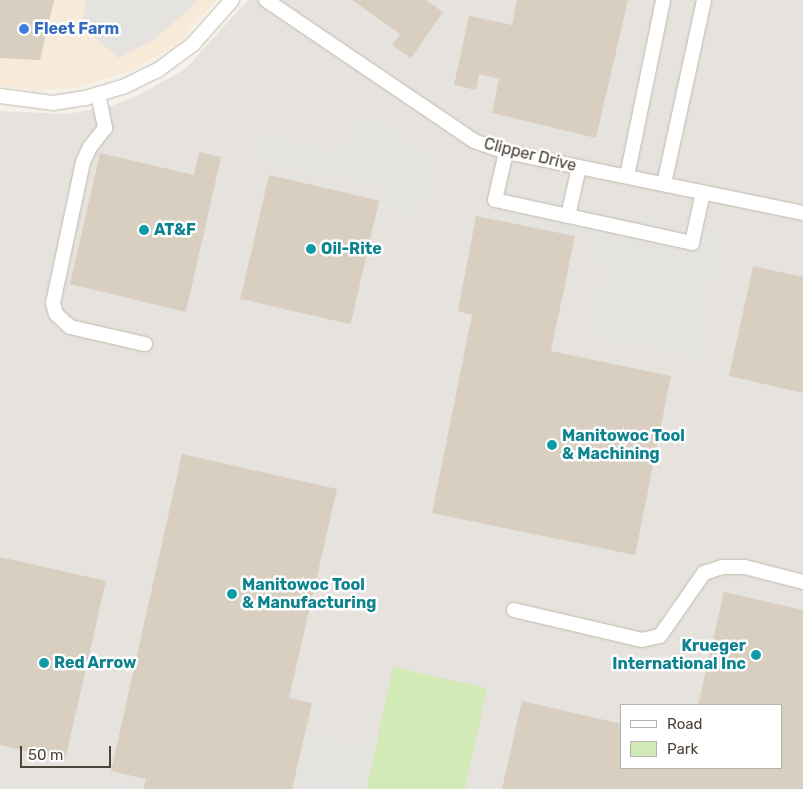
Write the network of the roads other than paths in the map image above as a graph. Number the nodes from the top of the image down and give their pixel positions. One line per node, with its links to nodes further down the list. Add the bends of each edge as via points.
1 (232, 0): 5 (street, via 193,44 158,70)
2 (266, 0): 7 (street, Clipper Drive, via 456,132)
3 (663, 0): 9 (street)
4 (704, 0): 10 (street)
5 (98, 94): 6 (street, via 54,103); 14 (street, via 105,128 83,162 53,303 56,314 70,327)
6 (0, 96)
7 (506, 152): 8 (street, Clipper Drive); 13 (street, via 495,200)
8 (579, 167): 9 (street, Clipper Drive); 13 (street)
9 (627, 176): 10 (street, Clipper Drive)
10 (664, 184): 11 (street, Clipper Drive)
11 (703, 192): 12 (street, Clipper Drive); 13 (street, via 692,243)
12 (803, 213)
13 (568, 216)
14 (145, 344)
15 (803, 582): 16 (street, via 744,567 722,567 704,573 660,636 642,640)
16 (514, 610)

